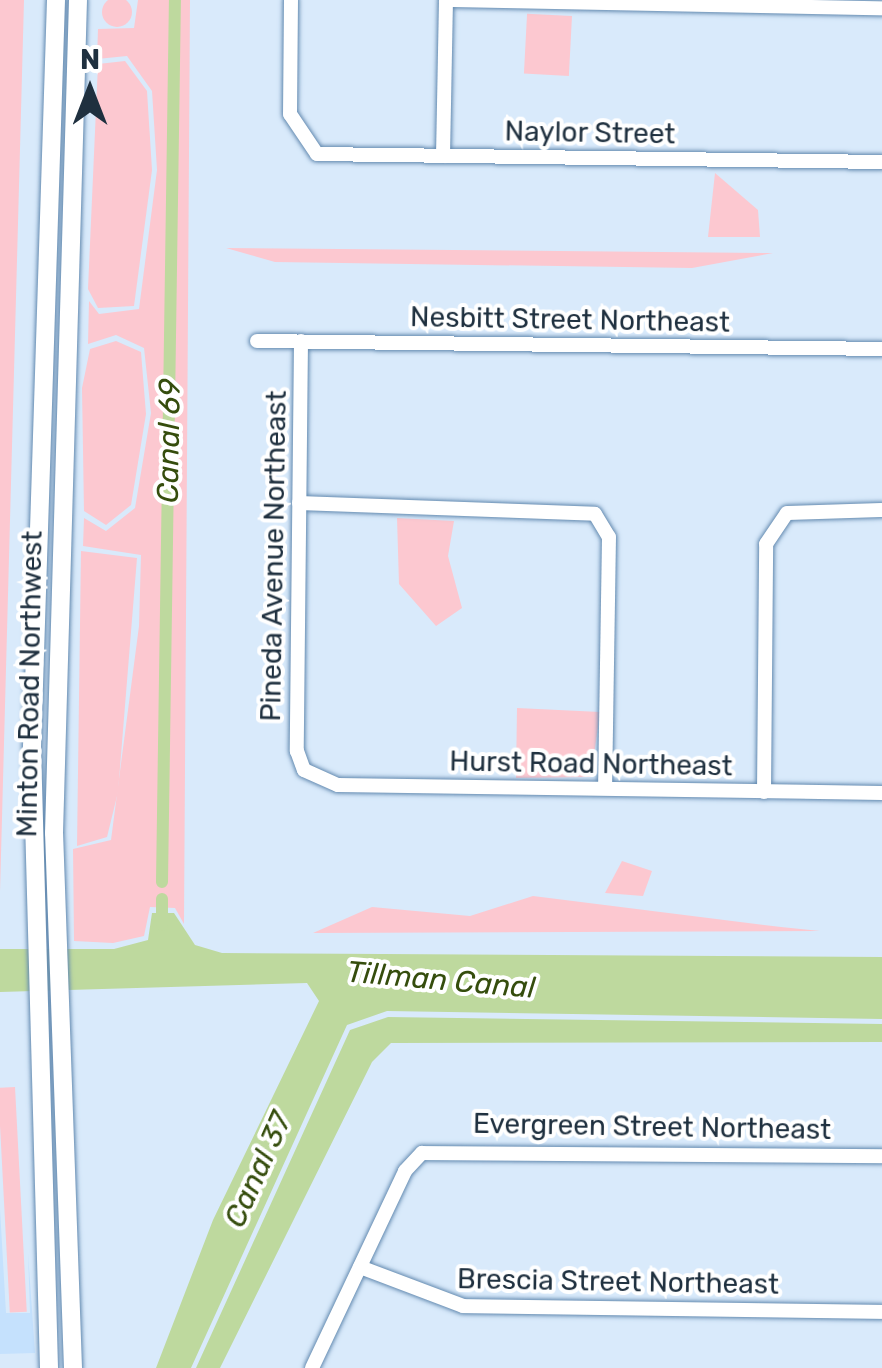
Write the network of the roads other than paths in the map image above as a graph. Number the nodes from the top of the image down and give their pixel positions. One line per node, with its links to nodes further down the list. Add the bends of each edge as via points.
1 (56, 0): 20 (main road, Minton Road Northwest, via 32,920)
2 (78, 0): 21 (main road, Minton Road Northwest, via 55,921)
3 (291, 0): 6 (street, Naylor Street, via 290,114 302,142 318,154)
4 (446, 0): 5 (street); 6 (street)
5 (882, 8)
6 (444, 156): 7 (street, Naylor Street)
7 (882, 162)
8 (257, 341): 9 (street, Nesbitt Street Northeast)
9 (301, 342): 10 (street, Nesbitt Street Northeast); 11 (street, Pineda Avenue Northeast)
10 (882, 349)
11 (299, 503): 13 (street, Pineda Avenue Northeast); 14 (street, via 595,514 609,537)
12 (882, 510): 15 (street, via 787,513 766,544)
13 (304, 770): 14 (street, Hurst Road Northeast, via 338,785)
14 (605, 788): 15 (street, Hurst Road Northeast)
15 (764, 792): 16 (street, Hurst Road Northeast)
16 (882, 793)
17 (882, 1156): 18 (street, Evergreen Street Northeast, via 422,1153)
18 (360, 1267): 19 (street, Brescia Street Northeast, via 447,1305); 22 (street)
19 (882, 1312)
20 (50, 1368)
21 (74, 1368)
22 (312, 1368)

